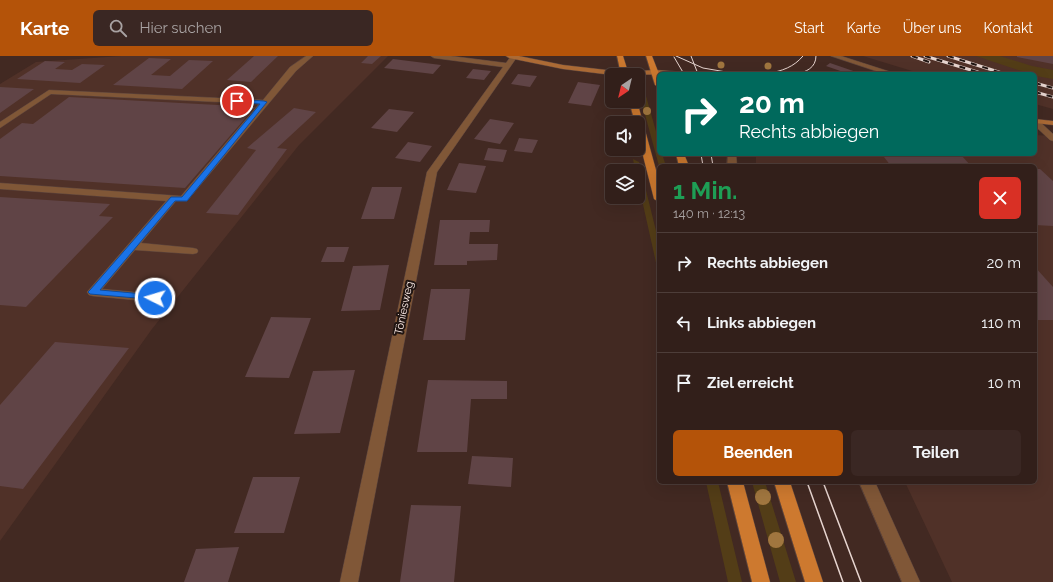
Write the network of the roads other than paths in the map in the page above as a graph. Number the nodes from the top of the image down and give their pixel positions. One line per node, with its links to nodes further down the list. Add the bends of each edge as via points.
1 (310, 56): 13 (street, via 293,69)
2 (434, 56): 6 (street)
3 (620, 56): 7 (main road)
4 (649, 56): 12 (main road)
5 (834, 56): 9 (street)
6 (510, 59): 8 (main road); 29 (street, Töniesweg, via 432,172)
7 (624, 68)
8 (605, 72)
9 (886, 72)
10 (645, 77): 12 (main road)
11 (645, 77): 12 (main road)
12 (657, 78)
13 (264, 102): 18 (street, via 49,92); 22 (street, via 184,199)
14 (635, 108): 21 (main road)
15 (1037, 122): 17 (main road)
16 (1037, 124): 19 (street)
17 (1053, 124)
18 (0, 126)
19 (1053, 138)
20 (0, 186): 22 (street)
21 (657, 191)
22 (173, 198): 23 (street)
23 (133, 246): 24 (street); 25 (street, via 93,292)
24 (193, 251)
25 (155, 298)
26 (736, 484): 30 (main road)
27 (783, 484): 31 (main road)
28 (868, 484): 32 (street)
29 (349, 582)
30 (761, 582)
31 (814, 582)
32 (910, 582)

